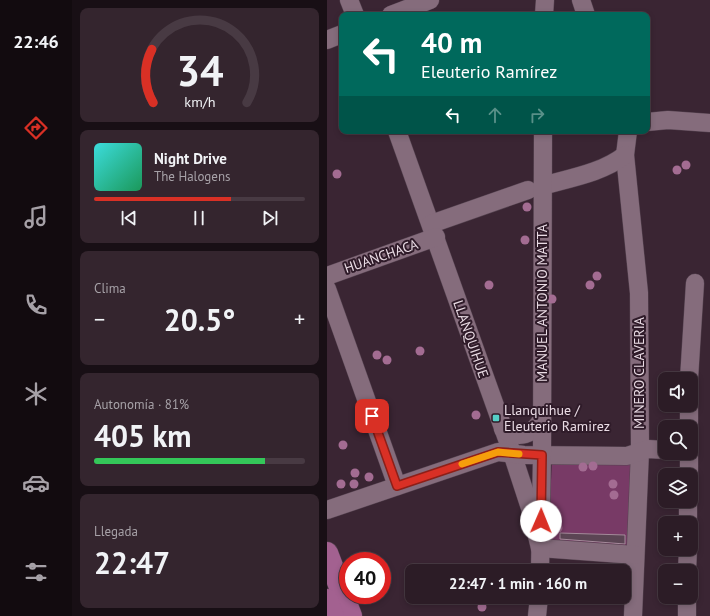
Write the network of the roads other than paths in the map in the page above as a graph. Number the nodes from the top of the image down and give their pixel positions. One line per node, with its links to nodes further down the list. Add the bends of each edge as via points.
1 (349, 0): 5 (street)
2 (430, 0): 6 (street)
3 (545, 0): 7 (street)
4 (581, 0): 8 (street)
5 (354, 12)
6 (399, 12)
7 (545, 12)
8 (585, 12)
9 (339, 35): 10 (street)
10 (327, 40)
11 (650, 122): 12 (street, via 668,120)
12 (710, 123)
13 (398, 134): 18 (street, LLANQUIHUE)
14 (543, 134): 17 (street, MANUEL ANTONIO MATTA)
15 (628, 134): 16 (street, MINERO CLAVERIA)
16 (625, 155): 17 (street, HUANCHACA, via 607,166); 26 (street, MINERO CLAVERIA, via 639,293)
17 (535, 188): 18 (street, HUANCHACA); 23 (street, MANUEL ANTONIO MATTA)
18 (433, 230): 19 (street, HUANCHACA); 24 (street, LLANQUIHUE)
19 (327, 276)
20 (695, 283): 22 (street)
21 (327, 289): 29 (street)
22 (689, 372)
23 (542, 419): 24 (street, via 535,429 526,435 511,434); 28 (street, MANUEL ANTONIO MATTA)
24 (503, 429): 27 (street, LLANQUIHUE)
25 (658, 450): 26 (street)
26 (639, 451): 28 (street, via 627,456); 33 (street, MINERO CLAVERIA)
27 (512, 453): 28 (street); 29 (street, via 498,452); 31 (street, LLANQUIHUE)
28 (542, 455): 31 (street, MANUEL ANTONIO MATTA)
29 (397, 486): 30 (street)
30 (327, 510)
31 (540, 548): 33 (street); 34 (street, MANUEL ANTONIO MATTA)
32 (327, 553): 39 (main road)
33 (635, 555): 41 (street, MINERO CLAVERIA)
34 (540, 564)
35 (327, 600): 38 (main road)
36 (538, 604): 40 (street)
37 (687, 604): 42 (street)
38 (333, 616)
39 (351, 616)
40 (537, 616)
41 (633, 616)
42 (687, 616)

